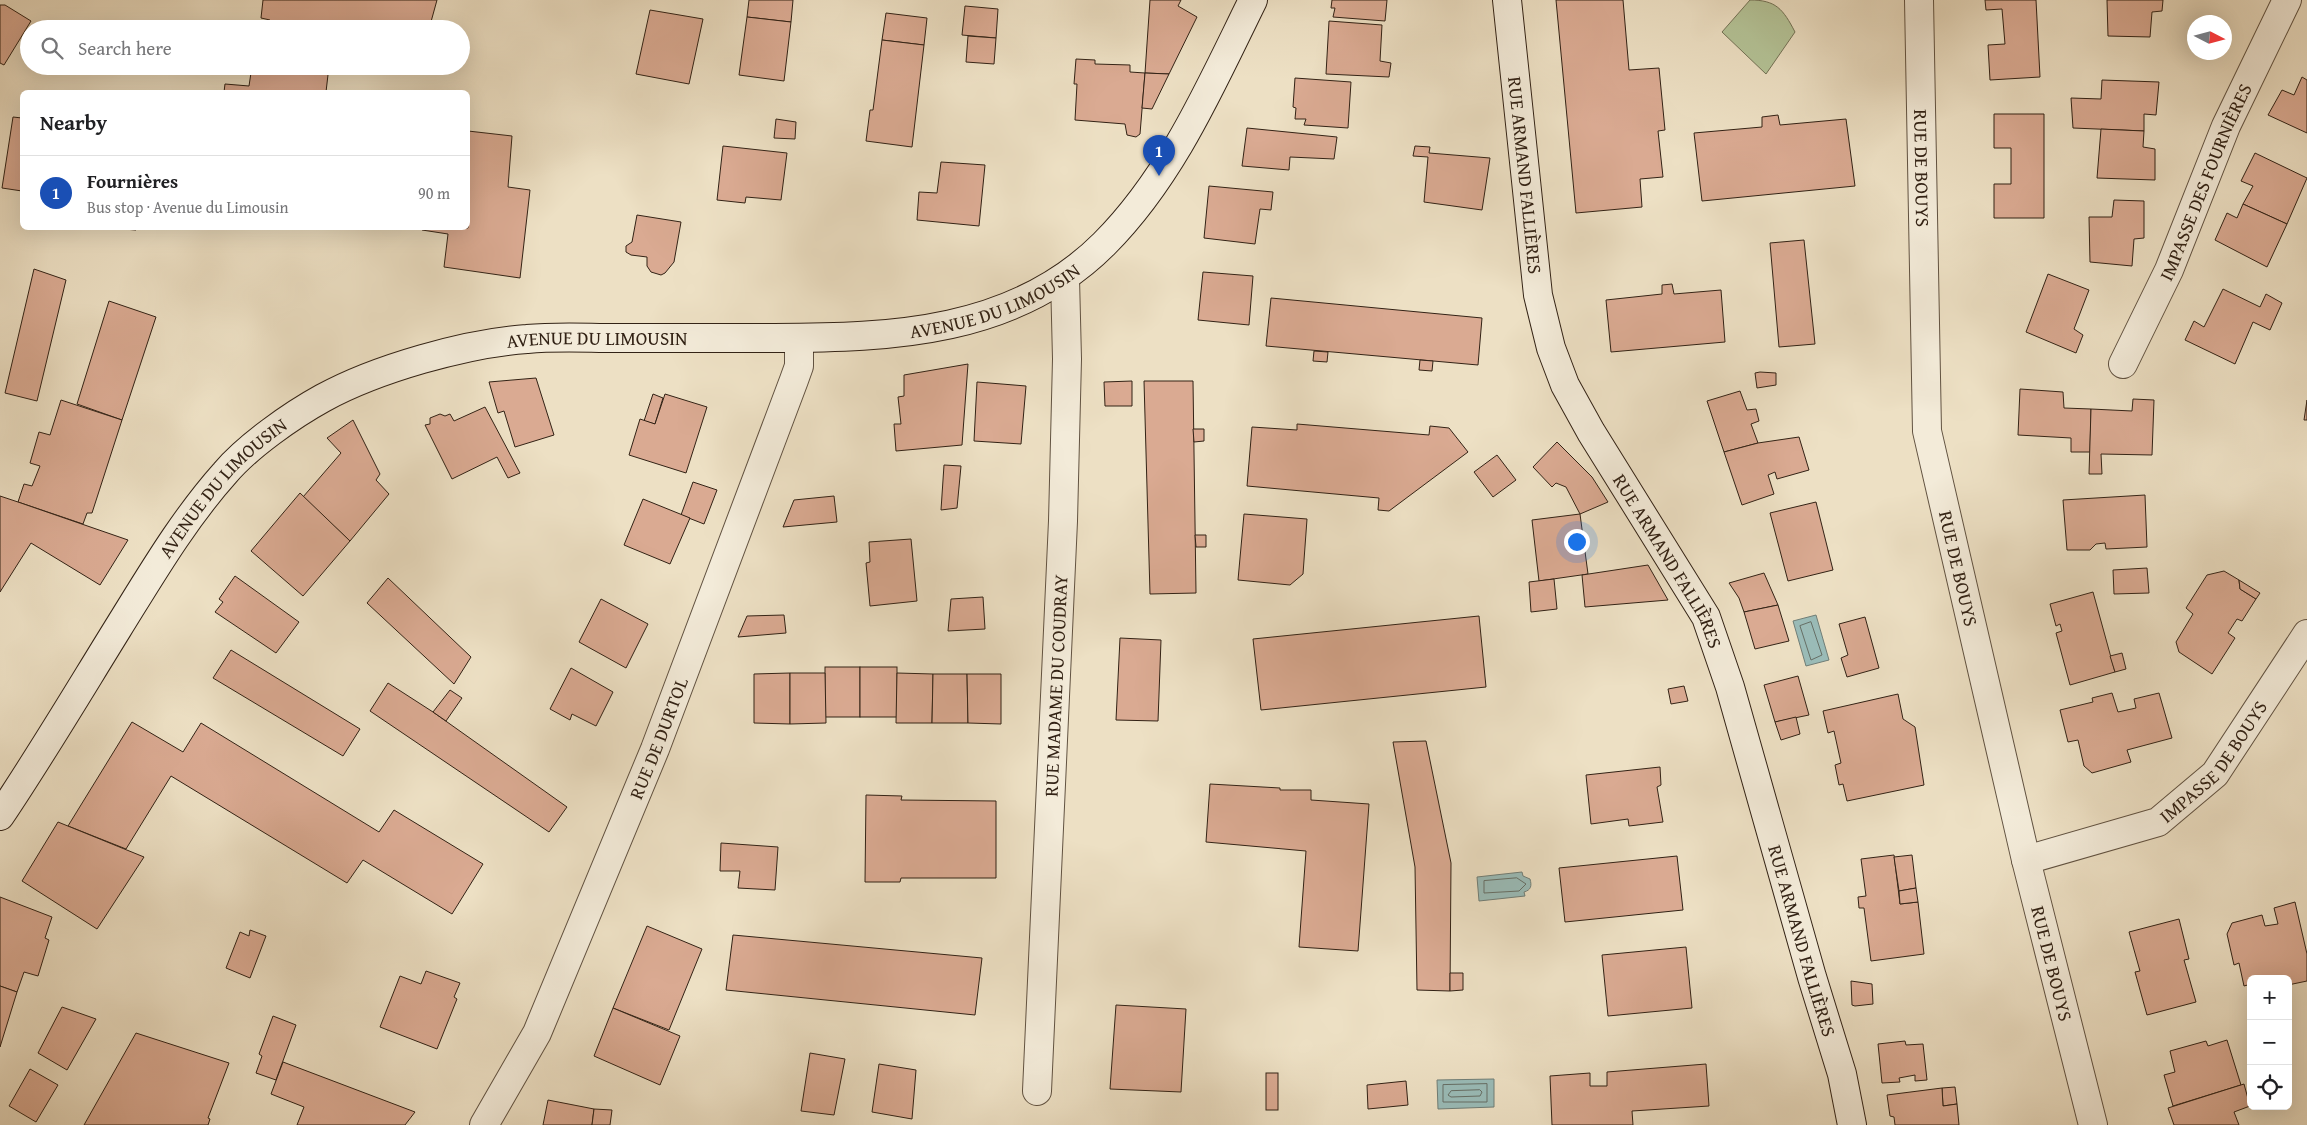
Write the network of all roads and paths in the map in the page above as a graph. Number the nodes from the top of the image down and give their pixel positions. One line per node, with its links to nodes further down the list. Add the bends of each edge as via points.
1 (1253, 0): 5 (street, AVENUE DU LIMOUSIN, via 1194,117 1148,193 1104,244)
2 (1507, 0): 13 (street, RUE ARMAND FALLIÈRES, via 1538,295 1551,348 1564,385 1591,432 1706,617 1730,687 1842,1074)
3 (1919, 0): 10 (street, RUE DE BOUYS, via 1926,431)
4 (2287, 0): 7 (street, IMPASSE DES FOURNIÈRES, via 2226,126 2169,270)
5 (1065, 278): 6 (street, AVENUE DU LIMOUSIN, via 1008,308 962,322 914,332); 11 (street, RUE MADAME DU COUDRAY, via 1067,359 1063,521)
6 (800, 338): 9 (street, AVENUE DU LIMOUSIN, via 525,339 448,352 372,376 324,397 281,424 227,470 185,523); 12 (street, RUE DE DURTOL, via 794,380 655,749 537,1033)
7 (2122, 364)
8 (2307, 634): 10 (street, IMPASSE DE BOUYS, via 2215,774 2158,822)
9 (0, 816)
10 (2026, 860): 14 (street, RUE DE BOUYS)
11 (1037, 1091)
12 (484, 1125)
13 (1852, 1125)
14 (2093, 1125)

